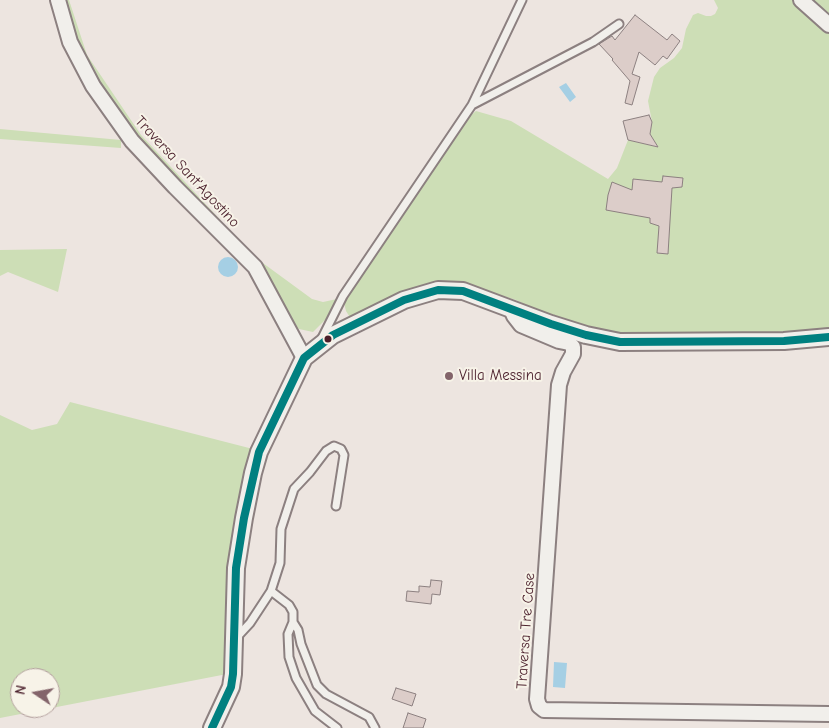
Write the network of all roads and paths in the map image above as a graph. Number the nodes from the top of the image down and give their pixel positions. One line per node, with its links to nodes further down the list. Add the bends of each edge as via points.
1 (58, 0): 10 (street, Traversa Sant'Agostino, via 70,42 93,86 132,141 254,267)
2 (522, 0): 6 (lane)
3 (801, 0): 5 (street)
4 (619, 24): 6 (lane, via 593,42)
5 (829, 25)
6 (472, 105): 9 (lane, via 343,296)
7 (511, 309): 8 (street, via 586,335 620,342 784,341); 9 (street, via 464,291 438,290 404,300); 15 (street, Traversa Tre Case, via 521,325 573,347 559,385 539,706 544,710)
8 (829, 337)
9 (318, 345): 10 (street)
10 (304, 358): 14 (street, via 263,441 252,473 236,568)
11 (336, 506): 12 (lane, via 344,455 342,449 334,446 294,489 282,529 280,563)
12 (271, 591): 13 (lane, via 289,605); 14 (lane)
13 (293, 622): 17 (lane, via 288,634 289,657 296,678 315,710); 18 (lane, via 317,685 326,694 369,718)
14 (235, 639): 16 (street, via 231,687)
15 (829, 714)
16 (212, 728)
17 (337, 728)
18 (375, 728)

